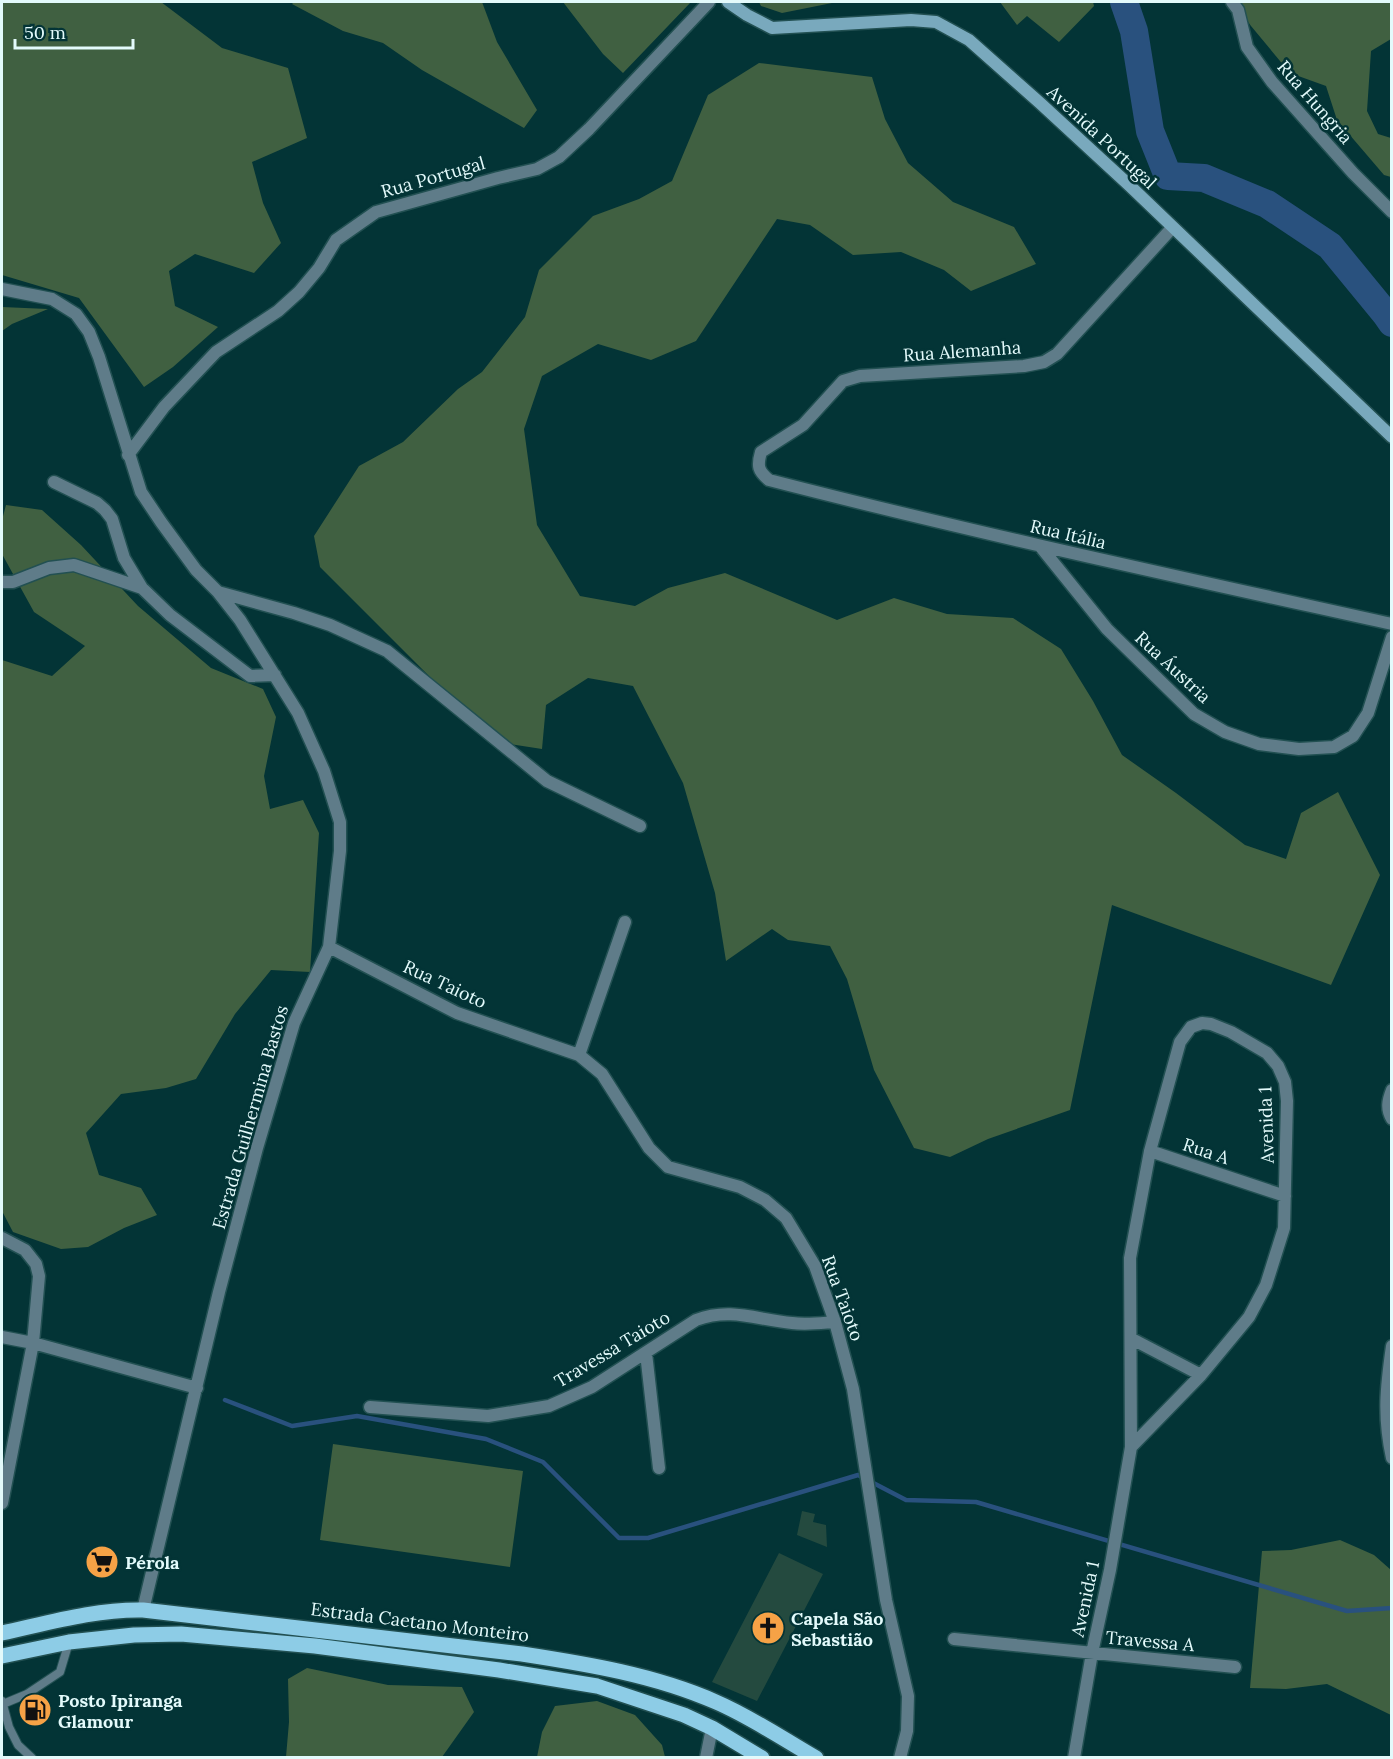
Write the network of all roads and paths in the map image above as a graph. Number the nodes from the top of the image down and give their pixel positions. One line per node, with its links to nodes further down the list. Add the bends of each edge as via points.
1 (709, 2): 9 (street, Rua Portugal, via 559,157 537,169 376,212 336,240 299,292 278,311 216,352 164,407)
2 (728, 2): 5 (street, Avenida Portugal, via 772,28 936,22 969,40)
3 (1232, 2): 4 (street, Rua Hungria, via 1238,10 1247,47 1272,82)
4 (1392, 212)
5 (1172, 228): 7 (street, Avenida Portugal); 8 (street, Rua Alemanha, via 1051,358 1024,366 860,375 843,381 803,425)
6 (2, 289): 9 (street, Estrada Guilhermina Bastos, via 52,298 76,314 99,357)
7 (1392, 437)
8 (761, 452): 11 (street, Rua Itália, via 760,473 769,480)
9 (128, 455): 14 (street, Estrada Guilhermina Bastos, via 141,492 156,515 196,570)
10 (54, 482): 13 (street, via 105,510 112,519 124,558)
11 (1040, 546): 15 (street, Rua Itália); 16 (street, Rua Áustria, via 1107,629 1194,714 1225,732 1259,744 1299,749 1334,747 1353,736 1368,713)
12 (2, 582): 13 (street, via 74,565)
13 (142, 588): 17 (street, via 250,676)
14 (218, 592): 17 (street, Estrada Guilhermina Bastos); 18 (street, via 330,625 387,651 547,781)
15 (1392, 624)
16 (1392, 637)
17 (275, 675): 20 (street, Estrada Guilhermina Bastos, via 298,713 324,771 340,822)
18 (640, 826)
19 (625, 922): 21 (street)
20 (328, 947): 21 (street, Rua Taioto, via 457,1013); 34 (street, Estrada Guilhermina Bastos, via 291,1034 251,1170)
21 (579, 1055): 27 (street, Rua Taioto, via 603,1074 649,1148 668,1167 740,1187 765,1200 786,1218 815,1266)
22 (1392, 1090): 23 (street, via 1388,1112)
23 (1392, 1119)
24 (1150, 1151): 25 (street, Rua A); 25 (street, Avenida 1, via 1180,1042 1191,1027 1211,1024 1267,1053 1285,1082); 29 (street, Avenida 1, via 1130,1258)
25 (1285, 1196): 33 (street, Avenida 1, via 1284,1227 1266,1285 1249,1317)
26 (2, 1238): 30 (street, via 26,1250 36,1264 39,1276)
27 (835, 1322): 32 (street, Travessa Taioto, via 796,1324 726,1313 711,1315 696,1320); 53 (street, Rua Taioto, via 853,1389 886,1600 908,1696 907,1731)
28 (2, 1337): 30 (street)
29 (1132, 1339): 33 (street); 36 (street, Avenida 1)
30 (33, 1344): 34 (street); 39 (street)
31 (1392, 1346): 37 (street, via 1385,1391)
32 (646, 1353): 35 (street, Travessa Taioto, via 592,1387 549,1406 488,1416); 38 (street)
33 (1201, 1375): 36 (street, Avenida 1)
34 (197, 1388): 40 (street, Estrada Guilhermina Bastos)
35 (370, 1407)
36 (1131, 1447): 44 (street, Avenida 1)
37 (1392, 1458)
38 (659, 1468)
39 (2, 1503)
40 (143, 1610): 41 (main road, Estrada Caetano Monteiro, via 92,1614); 52 (main road, Estrada Caetano Monteiro, via 396,1638 580,1663 653,1679 716,1702)
41 (2, 1633)
42 (954, 1639): 44 (street, Travessa A)
43 (69, 1642): 45 (main road, Estrada Caetano Monteiro); 47 (lane, via 60,1672 27,1694); 48 (main road, Estrada Caetano Monteiro, via 181,1634 499,1670 597,1686)
44 (1092, 1653): 46 (street, Travessa A); 54 (street, Avenida 1)
45 (2, 1656)
46 (1235, 1667)
47 (2, 1702): 49 (lane, via 18,1745)
48 (712, 1728): 50 (street); 51 (main road, Estrada Caetano Monteiro)
49 (32, 1758)
50 (706, 1758)
51 (762, 1758)
52 (816, 1758)
53 (900, 1758)
54 (1074, 1758)

